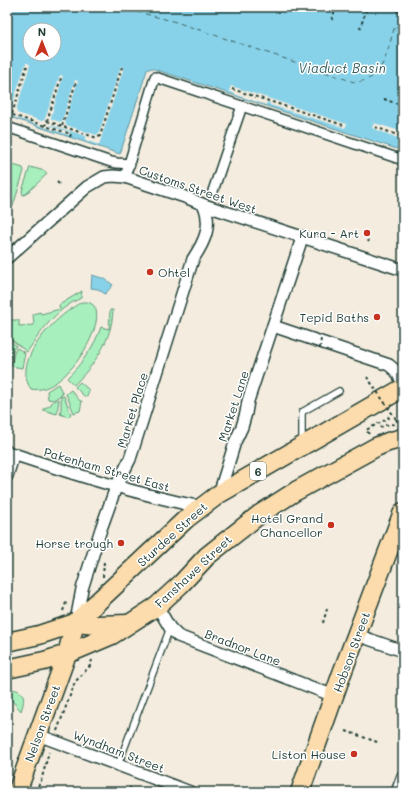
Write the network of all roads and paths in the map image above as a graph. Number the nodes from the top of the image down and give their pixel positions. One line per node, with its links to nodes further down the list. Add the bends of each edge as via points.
1 (336, 7): 5 (path)
2 (367, 7): 6 (path)
3 (385, 7): 4 (path)
4 (403, 13)
5 (332, 20)
6 (360, 29)
7 (403, 38): 8 (path)
8 (401, 43)
9 (27, 66): 18 (path)
10 (122, 67): 22 (path, via 100,136 97,138)
11 (61, 78): 19 (path)
12 (76, 82): 22 (path)
13 (232, 89): 20 (path)
14 (384, 99): 16 (path)
15 (242, 106): 27 (street); 28 (street, via 155,77); 32 (street)
16 (403, 106)
17 (7, 113): 18 (path)
18 (12, 114): 21 (path)
19 (47, 121): 21 (path); 22 (path)
20 (343, 125)
21 (45, 126): 25 (path)
22 (62, 126)
23 (7, 127): 28 (street, via 117,164)
24 (375, 127): 26 (path)
25 (70, 135)
26 (403, 137)
27 (403, 160)
28 (130, 164): 29 (street)
29 (125, 177): 33 (street, Customs Street West, via 185,196); 35 (street, Customs Street West, via 104,177 90,184)
30 (57, 182): 31 (path)
31 (60, 185)
32 (213, 191)
33 (204, 205): 34 (street, Customs Street West); 50 (street, Market Place, via 208,221 201,248 193,259 130,459)
34 (302, 238): 36 (street, Customs Street West); 37 (street, Market Lane)
35 (7, 258)
36 (403, 270)
37 (273, 326): 41 (street, via 389,365); 51 (street, Market Lane)
38 (321, 338): 39 (path, bridge)
39 (320, 348)
40 (367, 377): 45 (path, bridge)
41 (403, 383)
42 (403, 388): 47 (main road, Sturdee Street / 6)
43 (339, 391): 47 (lane, via 302,412)
44 (387, 416): 46 (path, via 389,418 366,430)
45 (401, 430): 55 (main road, Fanshawe Street / 6, via 388,442 296,491 260,514 207,556)
46 (368, 434)
47 (302, 446): 51 (main road, Sturdee Street / 6)
48 (10, 453): 49 (street); 50 (street, Pakenham Street East)
49 (7, 476)
50 (116, 487): 52 (street, Pakenham Street East); 57 (street, Market Place, via 82,588)
51 (219, 494): 52 (main road, Sturdee Street / 6)
52 (201, 507): 57 (main road, Sturdee Street / 6)
53 (403, 512): 62 (main road, Hobson Street)
54 (69, 594): 61 (path)
55 (156, 606): 58 (main road, Fanshawe Street / 6); 60 (street, Bradnor Lane)
56 (327, 610): 59 (path)
57 (76, 623): 58 (main road, Fanshawe Street / 6); 61 (main road, Fanshawe Street / 6); 65 (main road, Nelson Street)
58 (129, 623): 65 (main road, Fanshawe Street / 6, via 112,635)
59 (323, 623)
60 (170, 628): 68 (street, Bradnor Lane, via 178,636); 74 (lane)
61 (58, 629): 63 (main road, Fanshawe Street / 6)
62 (357, 635): 64 (street); 68 (main road, Hobson Street)
63 (7, 642)
64 (403, 651)
65 (67, 654): 67 (main road, Fanshawe Street / 6); 71 (main road, Nelson Street)
66 (92, 660): 70 (path, via 76,682)
67 (7, 669)
68 (334, 696): 79 (main road, Hobson Street)
69 (346, 731): 72 (path)
70 (56, 734)
71 (38, 735): 74 (street, Wyndham Street); 76 (main road, Nelson Street)
72 (380, 743)
73 (50, 750): 77 (path)
74 (118, 765): 78 (street, Wyndham Street)
75 (403, 776): 80 (street)
76 (18, 792)
77 (36, 792)
78 (190, 792)
79 (300, 792)
80 (397, 792)

